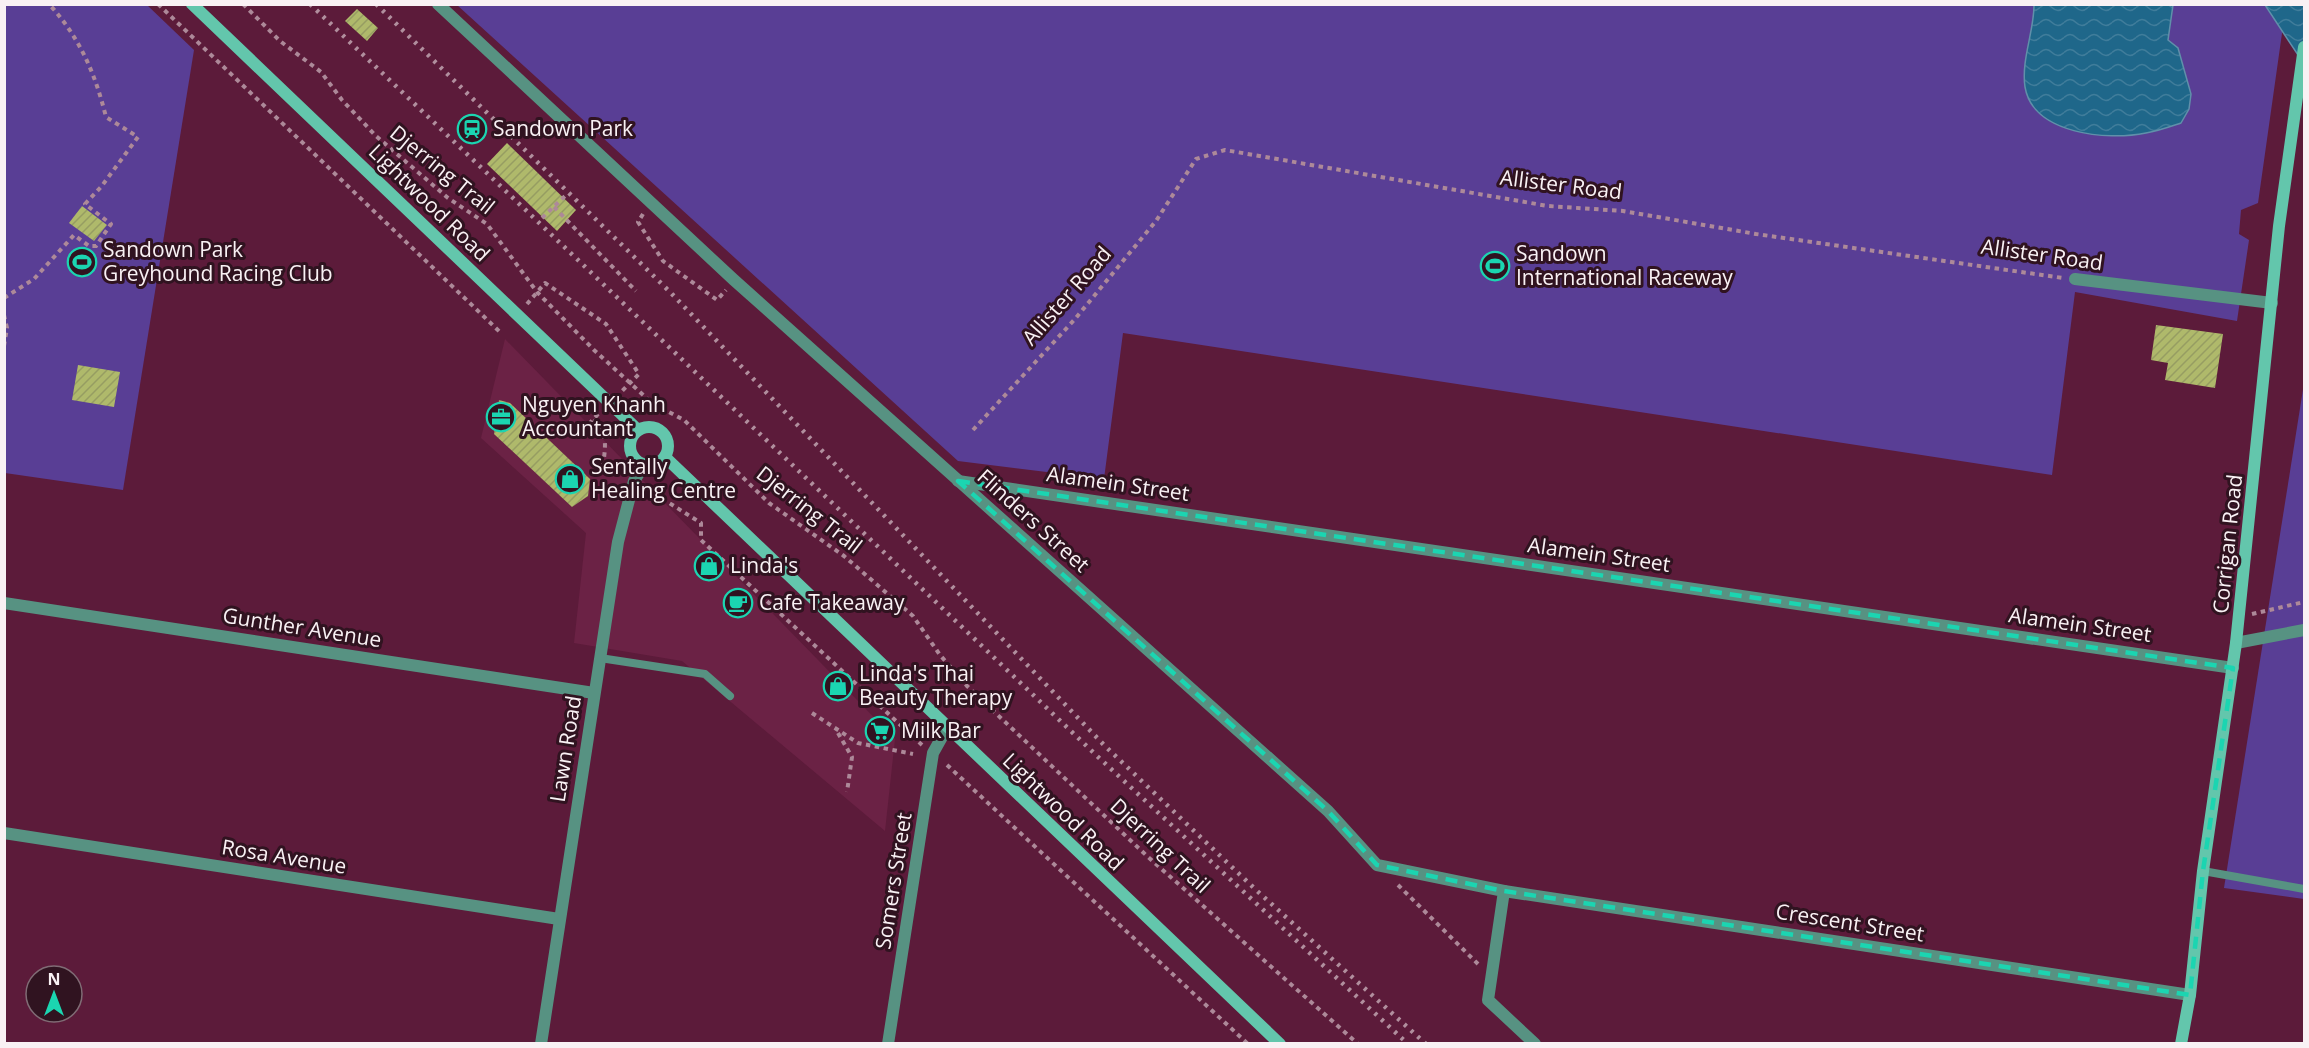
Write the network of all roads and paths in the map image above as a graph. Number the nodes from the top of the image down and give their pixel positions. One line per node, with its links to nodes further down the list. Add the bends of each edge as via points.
1 (48, 4): 14 (path, via 66,23 94,72 106,117 138,137 85,204 111,224 96,246 74,236 34,279)
2 (158, 4): 19 (path, Lightwood Road)
3 (192, 4): 25 (main road, Lightwood Road)
4 (243, 4): 13 (path, Djerring Trail, via 280,41 321,72 376,136 448,198 487,224)
5 (438, 4): 29 (street, Flinders Street, via 734,280)
6 (2304, 47): 16 (main road, Corrigan Road)
7 (565, 196): 8 (path)
8 (554, 207): 9 (path); 12 (path)
9 (542, 218)
10 (638, 222): 15 (path, via 663,261)
11 (2075, 279): 16 (street, Allister Road); 26 (path, Allister Road, via 1623,211 1548,206 1225,150 1196,159 1156,221 1075,319)
12 (636, 291)
13 (537, 292): 17 (path); 21 (path, Djerring Trail); 21 (path, via 545,284 606,324 639,374)
14 (4, 298)
15 (717, 300)
16 (2272, 303): 33 (main road, Corrigan Road)
17 (527, 304)
18 (4, 315): 20 (path)
19 (501, 333)
20 (4, 346)
21 (630, 382): 22 (path); 58 (path, Djerring Trail, via 652,403 684,420 769,503 844,556 913,616 967,686 1147,856)
22 (619, 393)
23 (600, 413): 24 (path)
24 (589, 424)
25 (638, 430): 27 (main road, via 651,426 663,432 669,444); 28 (main road, via 631,440 631,452)
26 (973, 430)
27 (666, 457): 28 (main road, via 656,464); 41 (main road, Lightwood Road)
28 (644, 465): 36 (street, Lawn Road, via 634,481 618,542)
29 (958, 481): 37 (street, Alamein Street); 47 (street, Flinders Street, via 1328,811)
30 (701, 523): 43 (path, Lightwood Road, via 701,540)
31 (2304, 602): 33 (path)
32 (4, 603): 38 (street, Gunther Avenue)
33 (2240, 617): 35 (main road, Corrigan Road)
34 (2304, 630): 35 (street)
35 (2236, 643): 37 (main road, Corrigan Road)
36 (600, 658): 38 (street, Lawn Road); 39 (lane, via 705,674)
37 (2233, 668): 48 (main road, Corrigan Road)
38 (594, 693): 51 (street, Lawn Road)
39 (730, 696)
40 (812, 713): 42 (path)
41 (947, 728): 43 (street, Somers Street); 57 (main road, Lightwood Road)
42 (836, 730): 44 (path, via 858,743); 45 (path, via 852,757)
43 (933, 753): 55 (street, Somers Street); 56 (path, Lightwood Road)
44 (913, 754)
45 (847, 792)
46 (4, 833): 51 (street, Rosa Avenue)
47 (1377, 865): 50 (street); 52 (path)
48 (2203, 871): 49 (lane); 53 (main road, Corrigan Road)
49 (2304, 889)
50 (1504, 891): 52 (street); 53 (street, Crescent Street)
51 (559, 919): 54 (street, Lawn Road)
52 (1492, 977): 59 (street, via 1488,1000)
53 (2190, 994): 60 (main road, Corrigan Road)
54 (541, 1044)
55 (888, 1044)
56 (1248, 1044)
57 (1280, 1044)
58 (1358, 1044)
59 (1534, 1044)
60 (2181, 1044)

